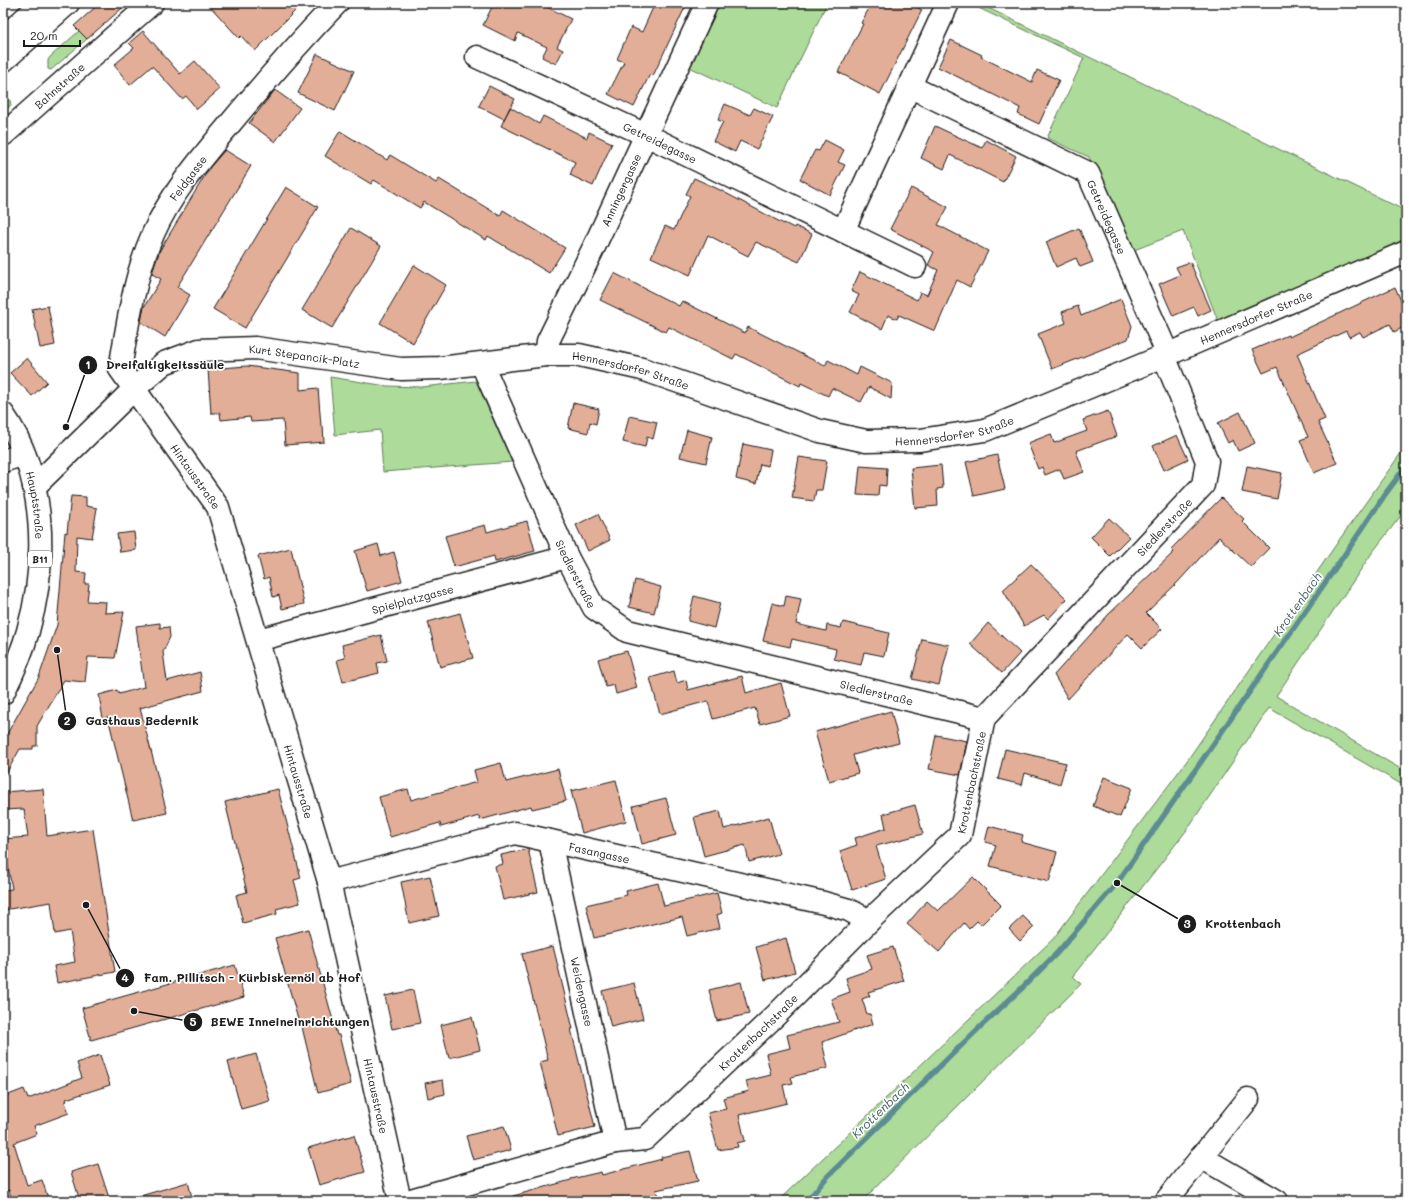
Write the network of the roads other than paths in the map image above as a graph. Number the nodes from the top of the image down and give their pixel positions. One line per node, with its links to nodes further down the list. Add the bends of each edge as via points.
1 (42, 3): 7 (street)
2 (68, 3): 9 (street)
3 (152, 3): 11 (street, Bahnstraße)
4 (337, 3): 19 (street, Feldgasse, via 221,135 163,212 134,289 120,369)
5 (707, 3): 12 (street, Anningergasse)
6 (948, 3): 10 (street)
7 (3, 38)
8 (477, 58): 12 (street, Getreidegasse)
9 (3, 61)
10 (909, 86): 13 (street); 17 (street, Getreidegasse, via 1088,173)
11 (3, 135)
12 (646, 135): 13 (street, Getreidegasse); 16 (street, Anningergasse, via 548,341)
13 (843, 231): 15 (street, Getreidegasse)
14 (1406, 252): 17 (street, Hennersdorfer Straße)
15 (915, 266)
16 (546, 355): 17 (street, Hennersdorfer Straße, via 579,356 642,369 820,431 866,441 920,440 985,430); 18 (street, Hennersdorfer Straße)
17 (1166, 356): 27 (street, Siedlerstraße, via 1207,461 1203,485)
18 (482, 364): 19 (street, Kurt Stepancik-Platz, via 401,369 255,348 199,350 164,363); 24 (street, Siedlerstraße)
19 (135, 388): 23 (street, Kurt Stepancik-Platz); 25 (street, Hintausstraße, via 218,507)
20 (3, 414): 21 (street, Hauptstraße / B11)
21 (24, 454): 22 (street); 23 (street, Hauptstraße / B11)
22 (3, 461)
23 (34, 487): 26 (street, Hauptstraße / B11, via 40,534 37,585 25,642)
24 (566, 557): 25 (street, Spielplatzgasse); 27 (street, Siedlerstraße, via 594,608 627,631)
25 (258, 640): 29 (street, Hintausstraße)
26 (3, 694)
27 (984, 718): 30 (street, Krottenbachstraße, via 960,835)
28 (550, 840): 29 (street, Fasangasse, via 515,833); 30 (street, Fasangasse, via 824,903 849,910); 32 (street, Weidengasse)
29 (329, 882): 34 (street, Hintausstraße)
30 (869, 921): 32 (street, Krottenbachstraße, via 776,1015 645,1139)
31 (1248, 1099): 33 (street)
32 (615, 1142): 35 (street, Krottenbachstraße)
33 (1202, 1157): 36 (street); 37 (street)
34 (400, 1201)
35 (407, 1201)
36 (1166, 1201)
37 (1277, 1201)

